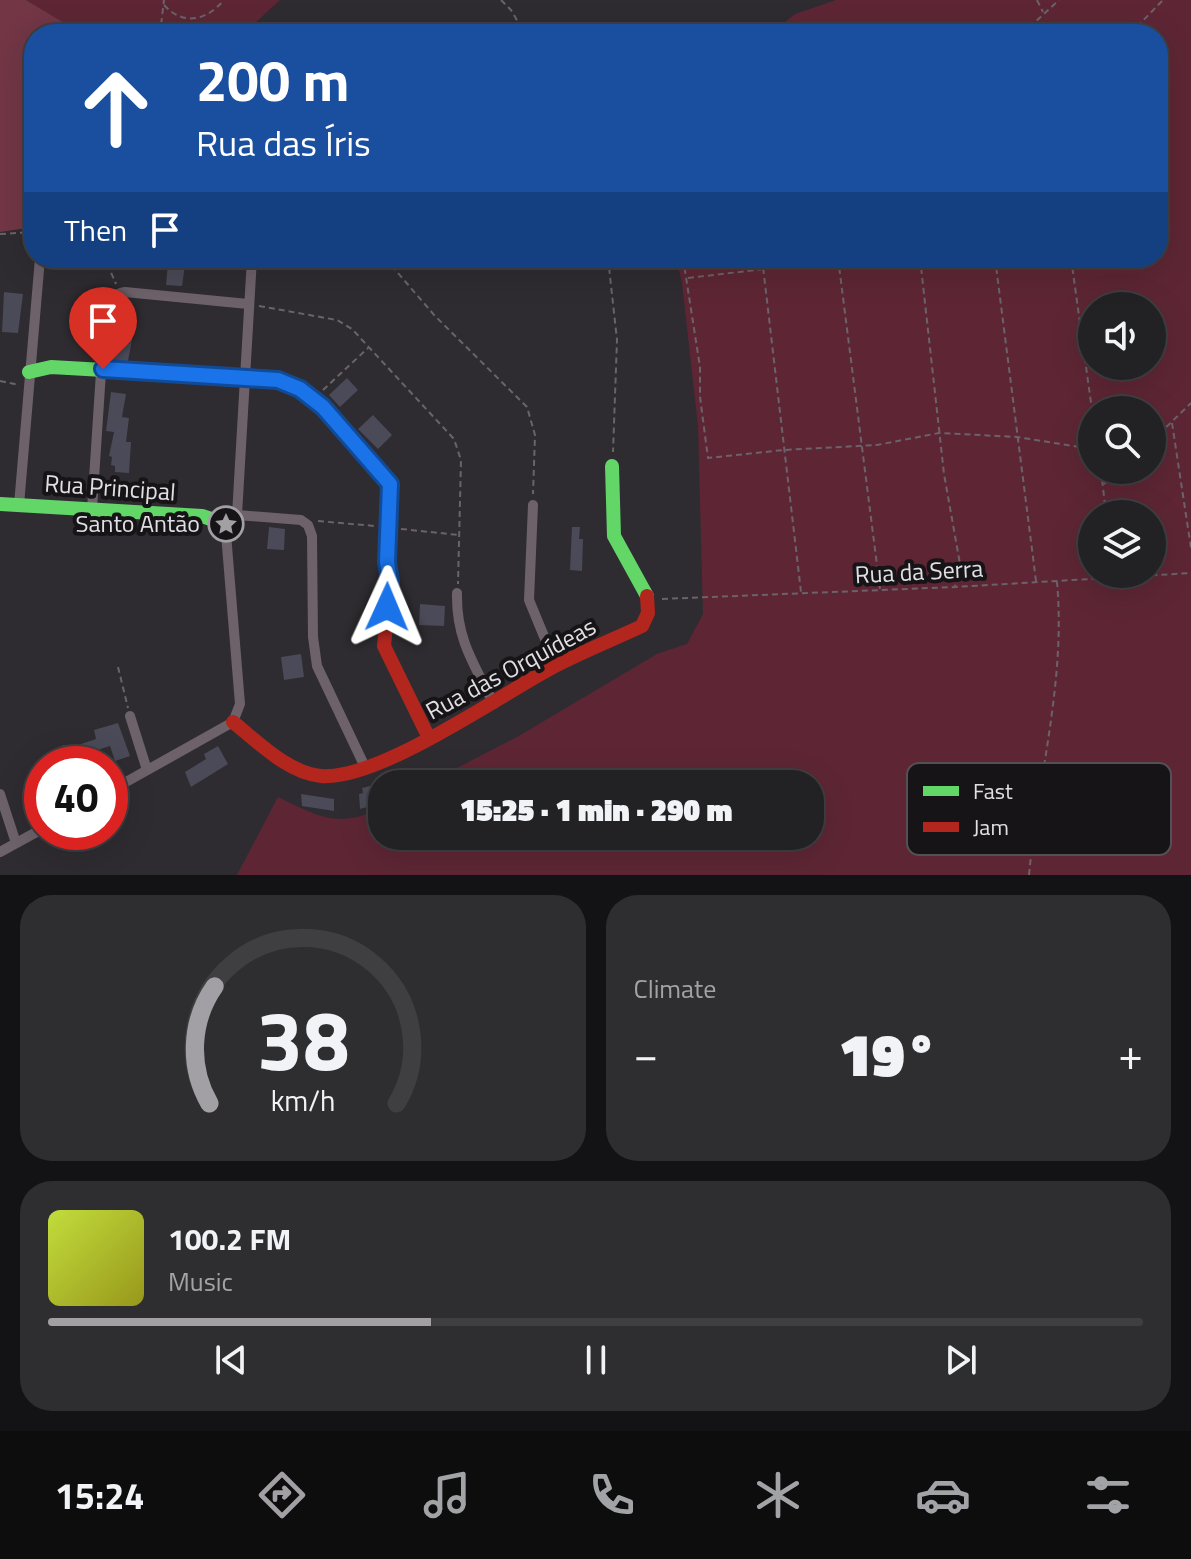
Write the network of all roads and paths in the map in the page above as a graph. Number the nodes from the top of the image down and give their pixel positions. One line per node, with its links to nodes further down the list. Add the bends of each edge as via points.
1 (164, 0): 7 (path)
2 (224, 0): 7 (path, via 189,20 173,16)
3 (501, 0): 10 (path)
4 (1037, 0): 8 (path)
5 (1059, 0): 8 (path)
6 (1163, 0): 12 (path)
7 (164, 5): 9 (path)
8 (1044, 14): 11 (path)
9 (161, 24)
10 (519, 24)
11 (1033, 24)
12 (1140, 24)
13 (24, 233): 14 (path)
14 (0, 234)
15 (39, 268): 32 (street)
16 (107, 268): 28 (path)
17 (251, 268): 29 (street)
18 (394, 268): 50 (path, via 527,407 535,435)
19 (609, 268): 45 (path, via 617,340)
20 (685, 268): 27 (path)
21 (756, 268): 27 (path)
22 (763, 268): 44 (path)
23 (839, 268): 42 (path)
24 (921, 268): 40 (path)
25 (996, 268): 41 (path)
26 (1072, 268): 35 (path)
27 (687, 278): 44 (path, via 708,458)
28 (117, 294): 29 (street); 31 (street, via 105,311)
29 (248, 304): 30 (path, via 337,320); 33 (street)
30 (369, 348): 36 (path); 56 (path, via 454,439 461,460)
31 (103, 369): 32 (street, via 51,367); 33 (street); 51 (street)
32 (28, 379): 34 (path); 49 (street)
33 (244, 379): 36 (street, via 278,380); 52 (street)
34 (0, 381)
35 (1090, 396)
36 (314, 399): 55 (street, via 387,477)
37 (1191, 403): 38 (path)
38 (1172, 423): 39 (path); 57 (path)
39 (1166, 428)
40 (939, 433): 41 (path); 42 (path); 63 (path, via 960,564)
41 (1017, 437): 43 (path); 62 (path)
42 (862, 445): 44 (path); 64 (path)
43 (1078, 447)
44 (784, 450): 66 (path)
45 (612, 466): 67 (street, via 614,537)
46 (1103, 485): 47 (path)
47 (1105, 500)
48 (0, 504): 49 (street, Rua Principal)
49 (19, 505): 51 (street, Rua Principal)
50 (533, 505): 69 (street, via 529,600)
51 (92, 509): 54 (street, Rua Principal, via 202,516)
52 (235, 518): 53 (street); 54 (street, via 225,515)
53 (301, 520): 55 (path); 75 (street, via 312,536 317,666)
54 (221, 528): 72 (street, via 240,704)
55 (388, 528): 56 (path); 73 (street, via 384,646)
56 (459, 535): 65 (path)
57 (1191, 548)
58 (1191, 573): 59 (path, Rua da Serra)
59 (1166, 574)
60 (1078, 579): 61 (path, Rua da Serra)
61 (1056, 581): 62 (path, Rua da Serra); 74 (path, via 1059,651)
62 (1036, 582): 63 (path, Rua da Serra)
63 (955, 587): 64 (path, Rua da Serra)
64 (880, 590): 66 (path, Rua da Serra)
65 (457, 593): 70 (street, via 461,637)
66 (801, 594): 67 (path, Rua da Serra, via 661,599)
67 (650, 604): 69 (street, Rua das Orquídeas, via 642,626)
68 (118, 667): 71 (path)
69 (552, 668): 70 (street, Rua das Orquídeas)
70 (494, 704): 73 (street, Rua das Orquídeas)
71 (130, 716): 76 (street)
72 (233, 722): 75 (street, Rua das Orquídeas, via 300,770 324,777); 76 (street)
73 (429, 738): 75 (street, Rua das Orquídeas)
74 (1047, 763)
75 (365, 767)
76 (147, 770): 77 (street)
77 (128, 781)
78 (0, 794): 80 (street)
79 (24, 839): 80 (street)
80 (16, 843): 81 (street)
81 (0, 852)
82 (1032, 855): 83 (path)
83 (1029, 875)

